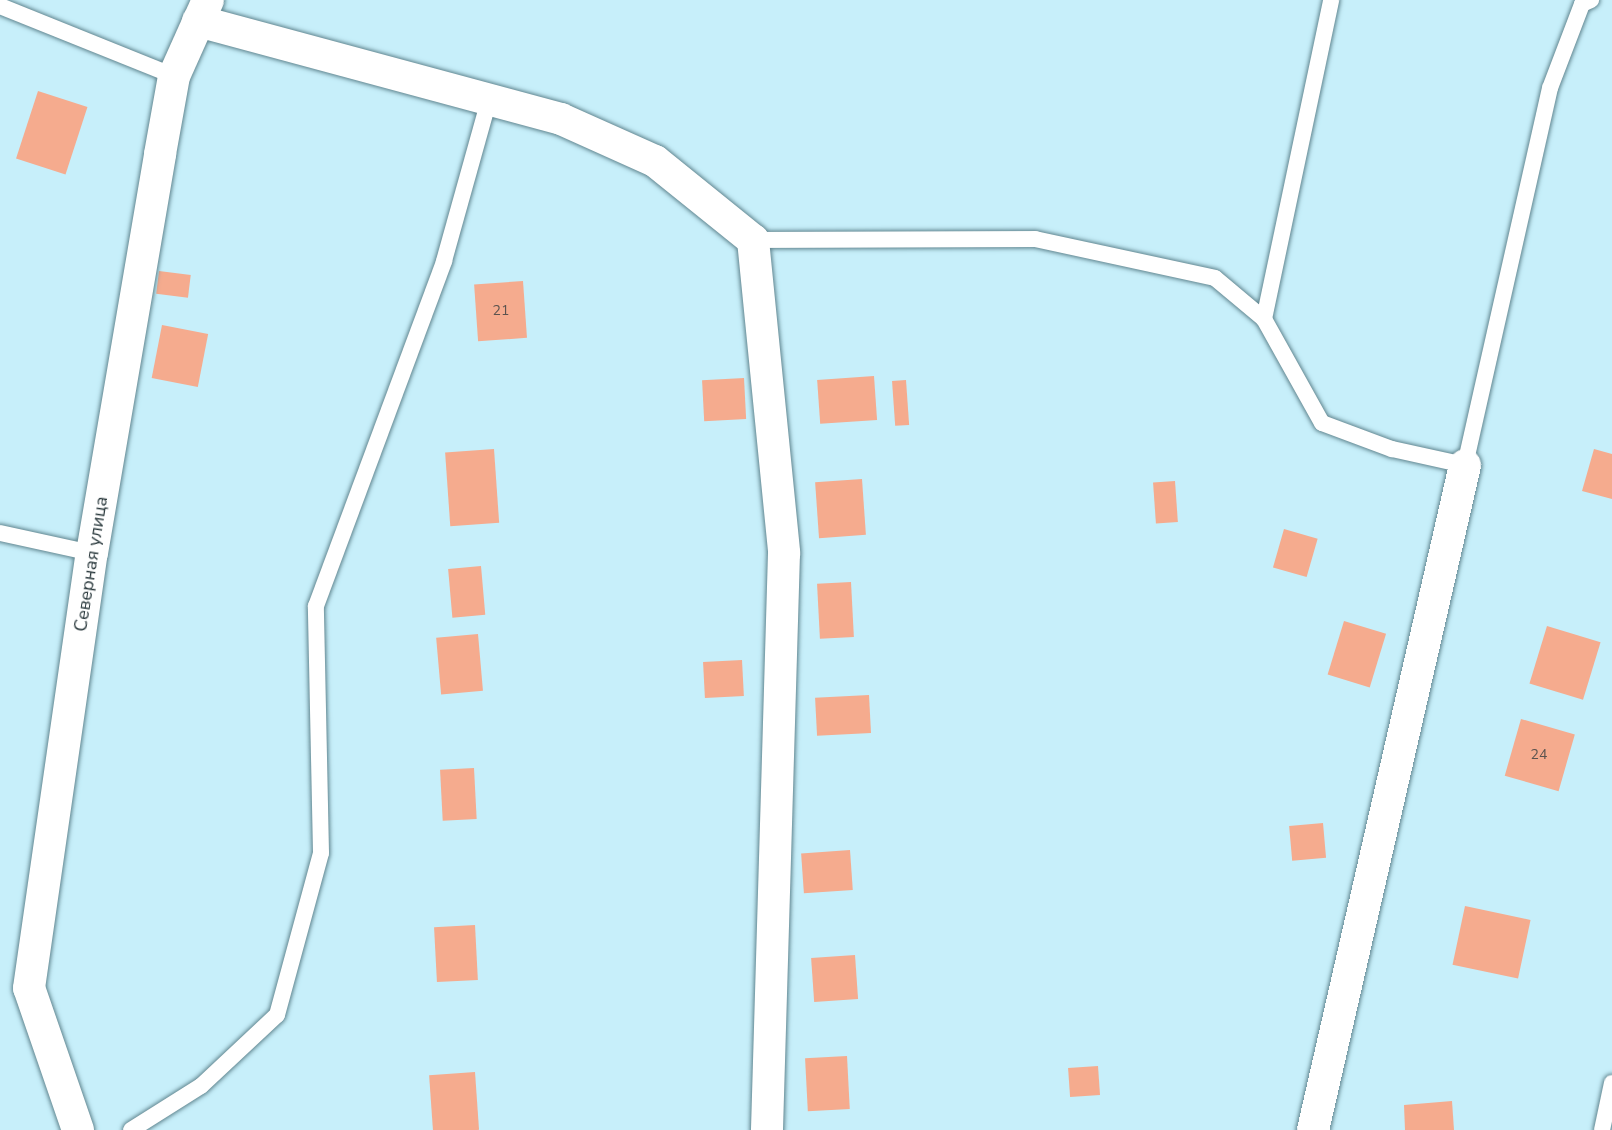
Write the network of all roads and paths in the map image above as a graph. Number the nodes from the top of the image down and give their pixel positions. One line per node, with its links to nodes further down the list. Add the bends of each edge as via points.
1 (1331, 0): 8 (lane)
2 (1591, 0): 9 (lane, via 1582,4 1550,88)
3 (0, 6): 5 (lane)
4 (203, 11): 5 (street, Северная улица); 6 (street)
5 (174, 76): 11 (street, Северная улица)
6 (489, 100): 7 (street, via 561,120 655,161); 14 (lane, via 444,261 316,606 321,852 277,1015 201,1086)
7 (753, 240): 8 (lane, via 1035,239 1215,278); 15 (street, via 784,553)
8 (1264, 319): 9 (lane, via 1322,423 1392,449)
9 (1465, 465): 16 (street)
10 (0, 533): 11 (lane)
11 (92, 552): 13 (street, Северная улица, via 29,988)
12 (1612, 1083): 17 (lane)
13 (79, 1130)
14 (131, 1130)
15 (767, 1130)
16 (1313, 1130)
17 (1602, 1130)

